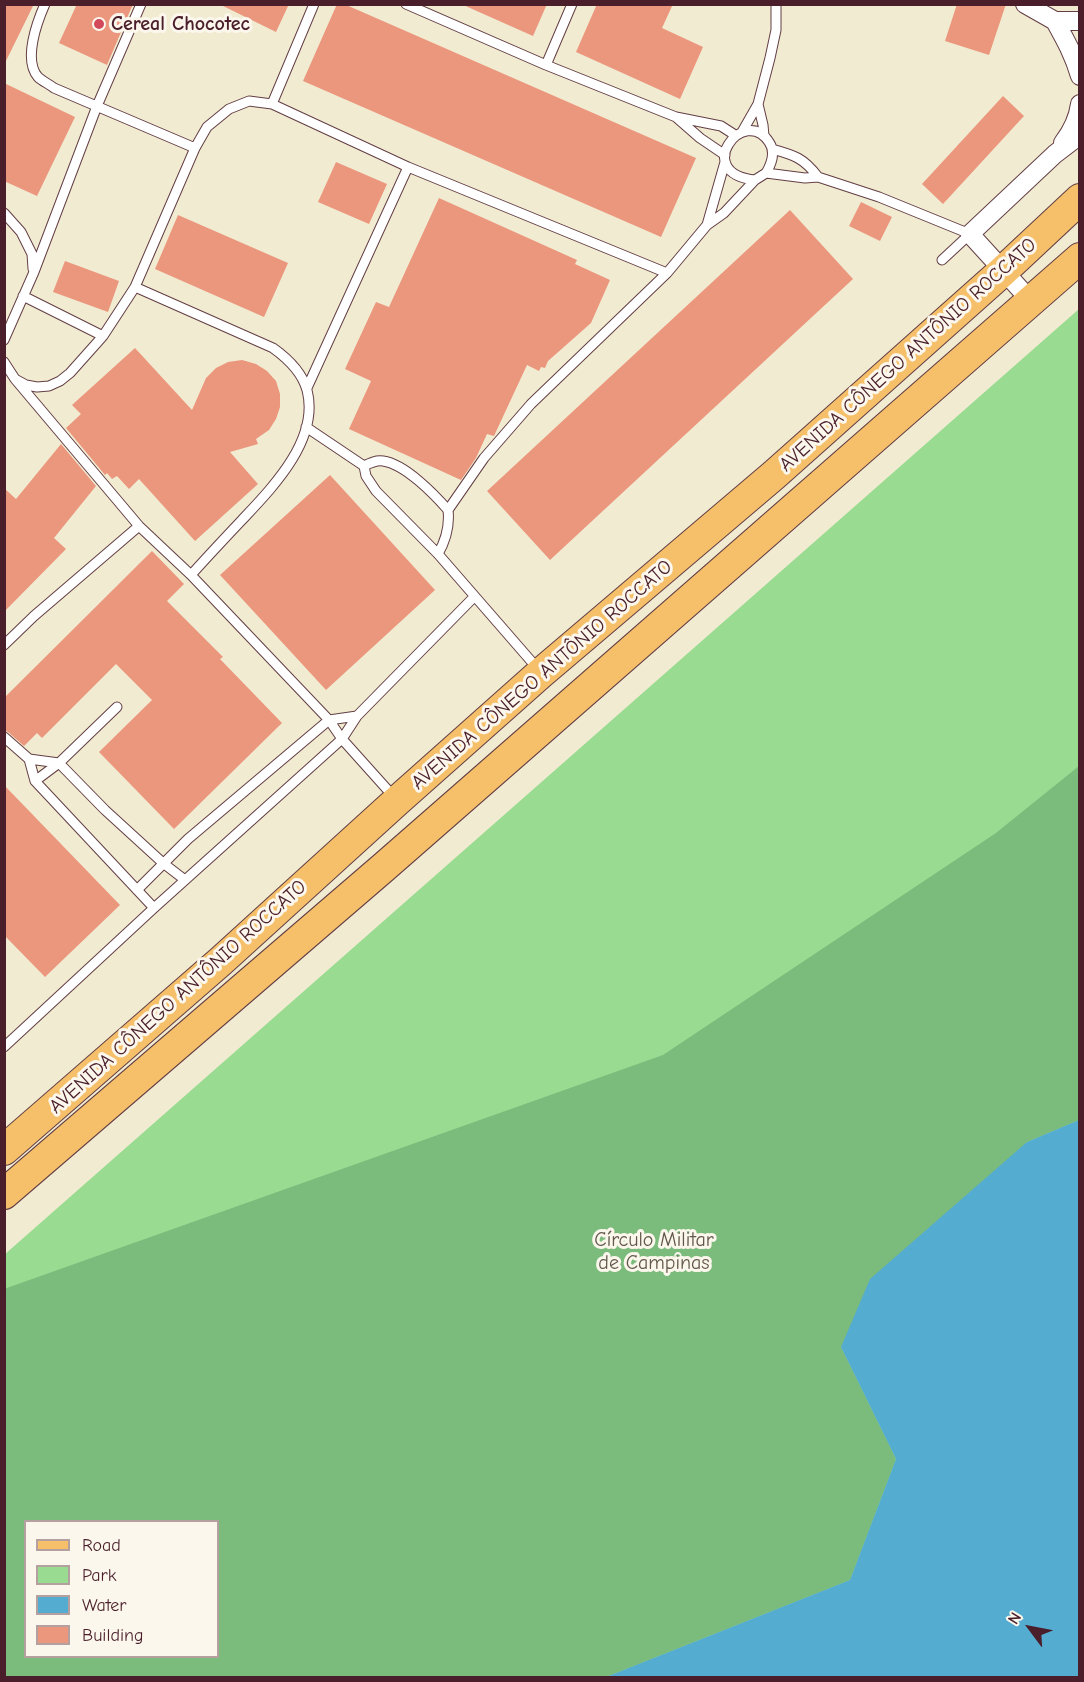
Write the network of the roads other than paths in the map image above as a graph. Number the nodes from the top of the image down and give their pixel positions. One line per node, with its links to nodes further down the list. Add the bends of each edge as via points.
1 (45, 4): 15 (lane, via 31,46 37,76 54,88)
2 (141, 4): 15 (lane)
3 (314, 4): 12 (lane)
4 (406, 4): 10 (lane)
5 (572, 4): 10 (lane)
6 (776, 4): 13 (lane, via 776,30)
7 (1025, 4): 8 (street)
8 (1055, 21): 9 (street); 11 (street)
9 (1080, 21)
10 (546, 65): 16 (lane)
11 (1080, 75)
12 (272, 104): 20 (lane, via 249,101 229,109 207,127); 24 (lane)
13 (758, 104): 17 (lane); 19 (lane)
14 (1080, 104): 22 (street, via 1071,132)
15 (98, 106): 20 (lane); 35 (lane)
16 (676, 117): 17 (lane, via 721,126); 23 (lane)
17 (739, 134): 19 (lane, via 750,131); 23 (lane, via 730,140)
18 (1080, 135): 22 (street)
19 (764, 136): 21 (lane)
20 (195, 148): 37 (lane)
21 (772, 149): 25 (lane, via 773,158); 26 (lane, via 802,159)
22 (1055, 154): 31 (street)
23 (725, 158): 27 (lane, via 735,176); 30 (lane)
24 (408, 167): 36 (lane); 44 (lane)
25 (766, 173): 26 (lane); 27 (lane)
26 (818, 177): 31 (lane)
27 (755, 180): 30 (lane)
28 (1080, 199): 34 (main road, AVENIDA CÔNEGO ANTÔNIO ROCCATO)
29 (4, 213): 35 (lane, via 21,232 32,254)
30 (707, 225): 36 (lane)
31 (970, 234): 33 (lane); 34 (street)
32 (1080, 258): 39 (main road, AVENIDA CÔNEGO ANTÔNIO ROCCATO)
33 (942, 260)
34 (1003, 270): 39 (street); 53 (main road, AVENIDA CÔNEGO ANTÔNIO ROCCATO, via 774,476)
35 (34, 272): 38 (lane)
36 (667, 273): 47 (lane, via 531,404 484,459)
37 (135, 287): 40 (lane); 44 (lane, via 273,348 298,371)
38 (23, 296): 40 (lane); 41 (lane)
39 (1031, 301): 69 (main road, AVENIDA CÔNEGO ANTÔNIO ROCCATO)
40 (103, 336): 43 (lane, via 60,381 38,387)
41 (4, 339)
42 (4, 362): 43 (lane)
43 (15, 379): 48 (lane)
44 (307, 388): 45 (lane)
45 (306, 427): 46 (lane); 50 (lane, via 298,448 272,487)
46 (364, 466): 47 (lane, via 383,461 397,466); 49 (lane, via 376,491)
47 (448, 510): 49 (lane, via 450,524)
48 (139, 526): 50 (lane); 52 (lane)
49 (438, 554): 51 (lane)
50 (190, 575): 56 (lane)
51 (474, 597): 53 (lane); 55 (lane)
52 (4, 645)
53 (541, 673): 62 (main road, AVENIDA CÔNEGO ANTÔNIO ROCCATO)
54 (117, 707): 60 (lane)
55 (357, 716): 56 (lane); 58 (lane)
56 (329, 720): 58 (lane); 63 (lane)
57 (4, 737): 59 (lane)
58 (342, 739): 62 (lane); 64 (lane)
59 (29, 759): 60 (lane); 61 (lane)
60 (59, 763): 61 (lane); 63 (lane)
61 (34, 781): 65 (lane)
62 (397, 801): 68 (main road, AVENIDA CÔNEGO ANTÔNIO ROCCATO)
63 (163, 863): 64 (lane); 65 (lane)
64 (185, 880): 66 (lane)
65 (137, 890): 66 (lane)
66 (154, 908): 67 (lane)
67 (4, 1047)
68 (4, 1150)
69 (4, 1194)

